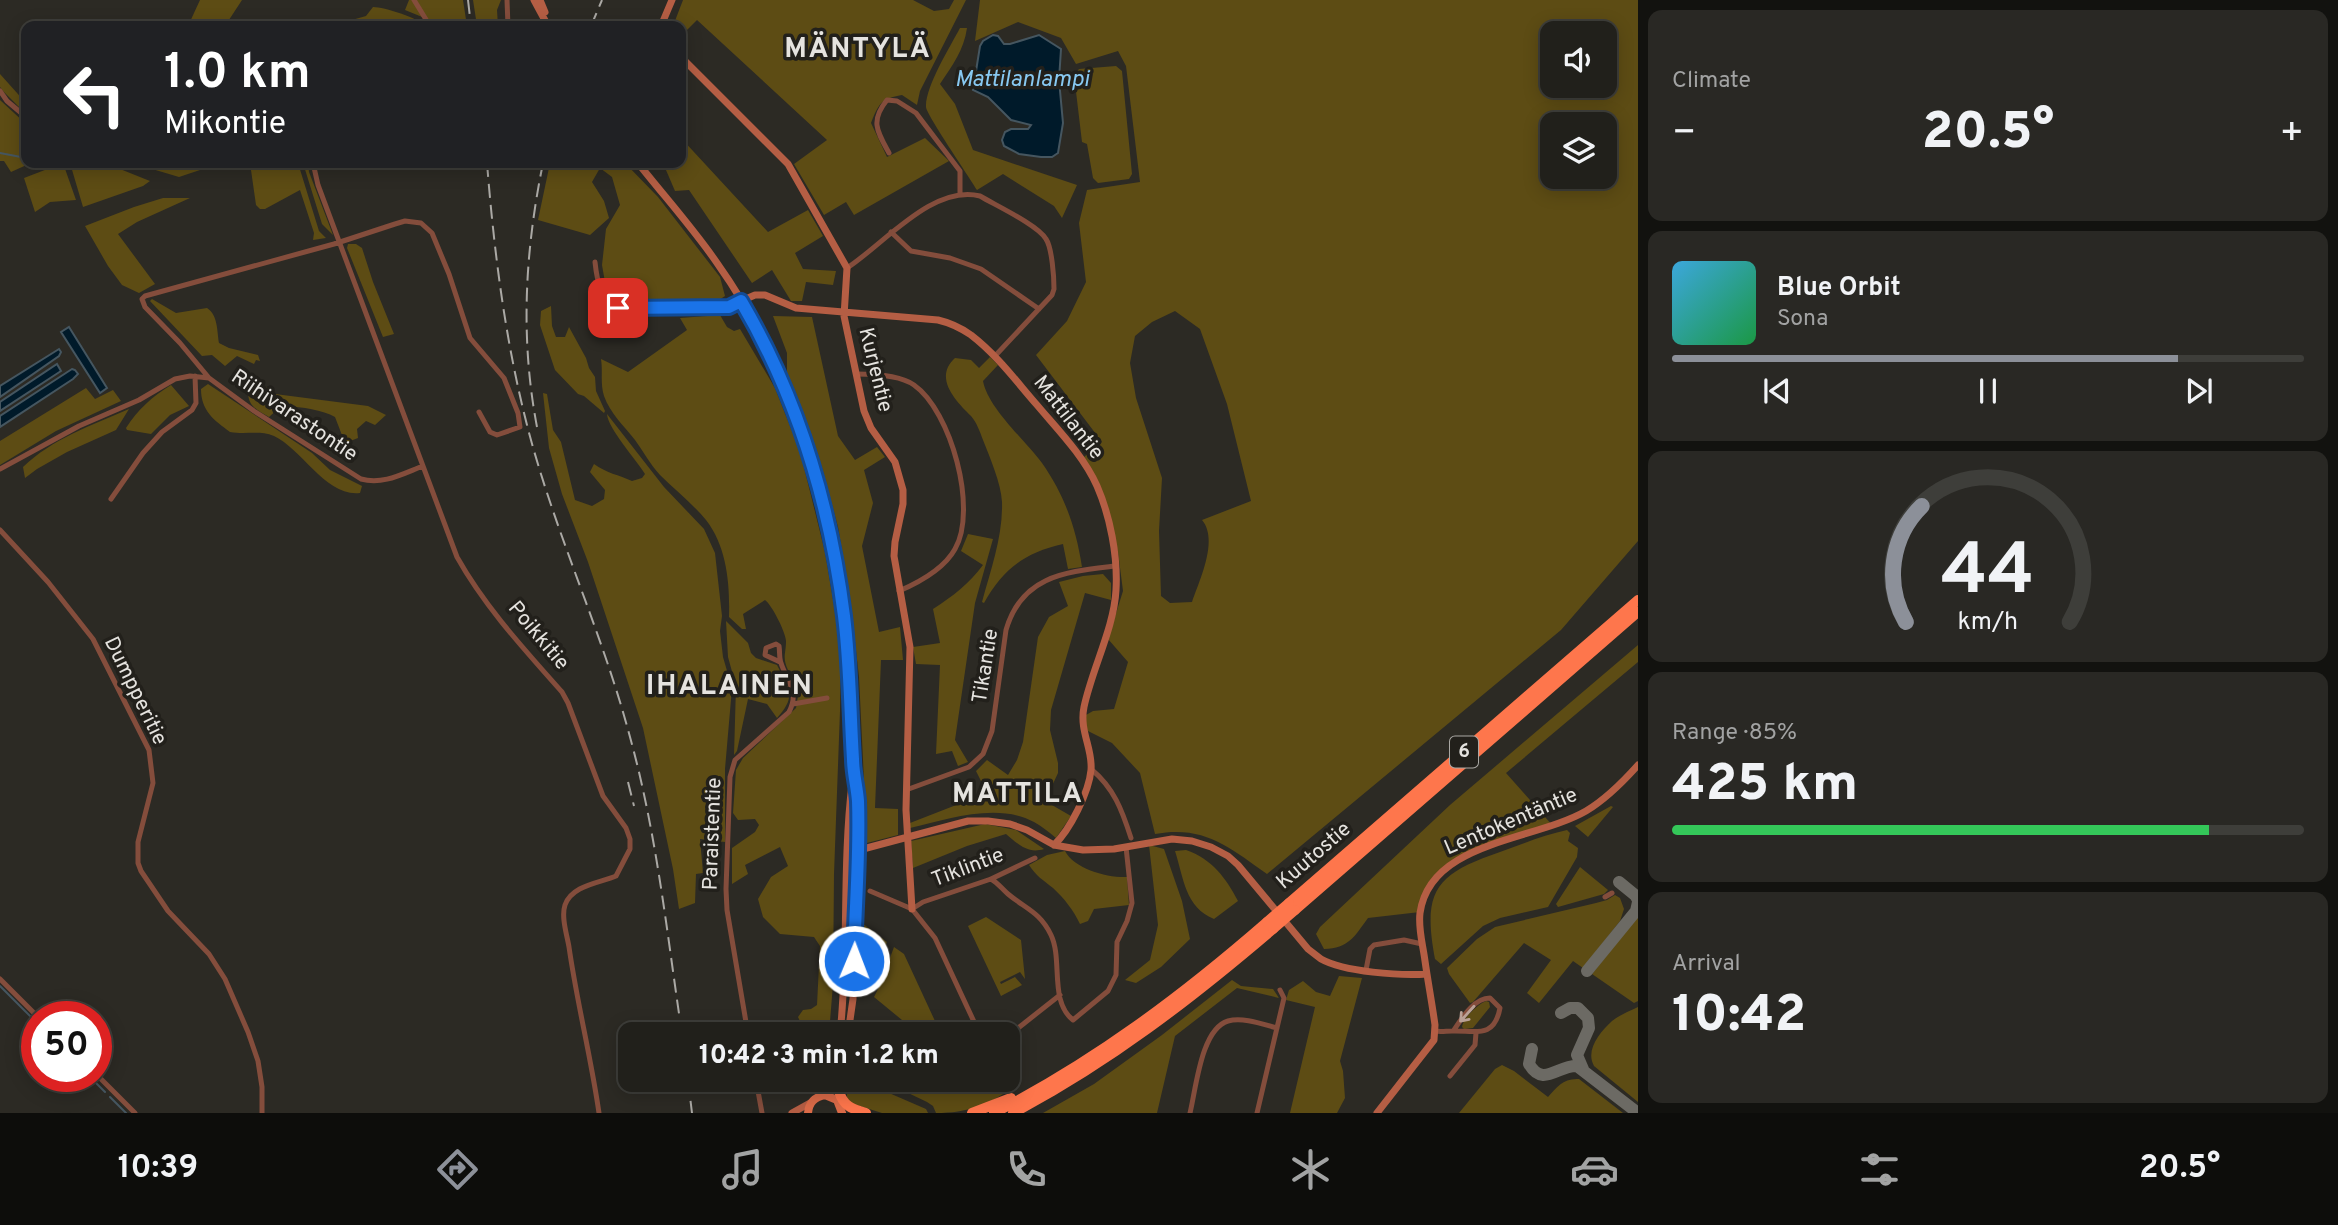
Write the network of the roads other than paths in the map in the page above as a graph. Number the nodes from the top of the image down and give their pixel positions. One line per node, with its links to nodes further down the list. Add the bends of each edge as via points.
1 (414, 0): 6 (street)
2 (507, 0): 7 (street)
3 (534, 0): 8 (street)
4 (540, 0): 9 (street)
5 (672, 0): 10 (street)
6 (427, 21)
7 (508, 21)
8 (546, 21)
9 (547, 21)
10 (663, 21)
11 (686, 62): 21 (street, via 788,164)
12 (0, 92): 13 (street)
13 (21, 113)
14 (888, 153): 17 (street, via 876,122 887,100 916,113 960,171)
15 (314, 168): 19 (street, Poikkitie)
16 (642, 168): 22 (street, via 718,263)
17 (960, 194): 18 (street); 23 (street, via 980,196 1045,236 1054,289)
18 (891, 232): 21 (street); 23 (street, via 911,251 975,266)
19 (339, 242): 28 (street, via 142,299); 29 (street, via 405,221 428,227 470,338 504,378 520,428 497,435 490,432); 30 (street, Poikkitie)
20 (595, 262): 22 (street, via 602,293 618,308 729,307)
21 (848, 268): 24 (street, Kurjentie)
22 (741, 301): 24 (street, Mattilantie, via 755,295 771,296 796,308); 48 (street, via 798,419 832,540 847,649)
23 (1039, 309): 25 (street)
24 (843, 312): 25 (street, Mattilantie, via 938,320 961,328); 26 (street, Kurjentie)
25 (995, 356): 34 (street, Mattilantie, via 1087,468 1108,517)
26 (856, 374): 35 (street, Kurjentie, via 866,418 890,452 902,482 894,556); 35 (street, via 903,380 918,388 943,426 960,473 962,528 955,550 941,566)
27 (195, 376): 28 (street, Riihivarastontie); 31 (street, Riihivarastontie, via 169,382); 32 (street, via 197,403 143,453)
28 (209, 378): 30 (street, Riihivarastontie, via 361,479 384,481)
29 (479, 412)
30 (423, 466): 84 (street, Poikkitie, via 465,572 504,626 562,692 604,796 630,839 630,849 616,876 575,892 565,905)
31 (0, 470)
32 (111, 499)
33 (0, 530): 83 (street, Dumpperitie, via 93,639 149,750 153,783 138,842 138,863 169,911 209,954 225,979 258,1061)
34 (1115, 566): 42 (street, Mattilantie, via 1114,606 1084,708 1083,732); 43 (street, Tikantie, via 1062,574 1027,593 1006,630 992,732 983,754 969,767)
35 (899, 591): 43 (street, Kurjentie, via 910,647)
36 (1638, 600): 54 (highway, Kuutostie / 6)
37 (1638, 612): 54 (highway, Kuutostie / 6)
38 (780, 662): 40 (street, via 793,687)
39 (827, 698): 40 (street)
40 (793, 704): 63 (street, Paraistentie, via 735,760 730,777 727,910)
41 (1638, 765): 56 (street, Lentokentäntie, via 1585,812 1461,857 1443,869 1422,902)
42 (1091, 769): 45 (street, via 1117,798); 46 (street, Mattilantie, via 1075,815)
43 (906, 790): 44 (street, Kurjentie)
44 (908, 838): 46 (street, via 968,821 988,821 1027,830); 48 (street); 55 (street, Kurjentie)
45 (1131, 838)
46 (1054, 845): 47 (street, via 1083,850)
47 (1126, 847): 57 (street, via 1172,839 1215,849 1238,865 1308,949 1336,965); 61 (street, via 1132,902 1117,942 1116,975 1108,991 1073,1020)
48 (852, 852): 64 (street); 65 (street)
49 (1035, 858): 50 (street, Tiklintie)
50 (991, 879): 55 (street, Tiklintie); 61 (street, via 1038,915 1051,934)
51 (870, 891): 55 (street)
52 (1612, 893): 53 (street)
53 (1605, 897)
54 (1292, 906): 72 (highway, Kuutostie / 6, bridge, via 1191,998)
55 (912, 909): 66 (street, via 934,937)
56 (1422, 944): 57 (street, via 1404,940 1374,944); 58 (street, Lentokentäntie)
57 (1366, 970): 58 (street)
58 (1427, 974): 70 (street, Lentokentäntie)
59 (0, 979): 62 (street)
60 (1280, 990): 68 (street, via 1284,998)
61 (1059, 995): 67 (street)
62 (22, 1001)
63 (746, 1022)
64 (842, 1022)
65 (850, 1022)
66 (974, 1022)
67 (1020, 1026)
68 (1276, 1028): 93 (street, via 1229,1020 1213,1030); 94 (street)
69 (1454, 1030): 70 (street); 71 (street); 71 (street, one-way to 69, via 1489,1028 1500,1011 1490,998 1476,1004)
70 (1435, 1031): 95 (street, via 1432,1045)
71 (1476, 1034): 73 (street, via 1475,1045)
72 (1133, 1035): 89 (highway); 90 (highway, Kuutostie / 6); 91 (highway, Kuutostie / 6, via 1074,1079); 92 (highway, via 1088,1073)
73 (1450, 1076)
74 (112, 1090): 82 (street)
75 (758, 1092): 85 (street)
76 (826, 1092): 79 (street)
77 (839, 1092): 81 (street)
78 (839, 1092): 88 (highway, via 848,1107)
79 (825, 1095): 80 (main road); 81 (main road, via 835,1098)
80 (810, 1103): 86 (street); 87 (main road)
81 (844, 1109)
82 (135, 1113)
83 (262, 1113)
84 (598, 1113)
85 (762, 1113)
86 (792, 1113)
87 (808, 1113)
88 (866, 1113)
89 (972, 1113)
90 (994, 1113)
91 (1013, 1113)
92 (1021, 1113)
93 (1190, 1113)
94 (1257, 1113)
95 (1377, 1113)

